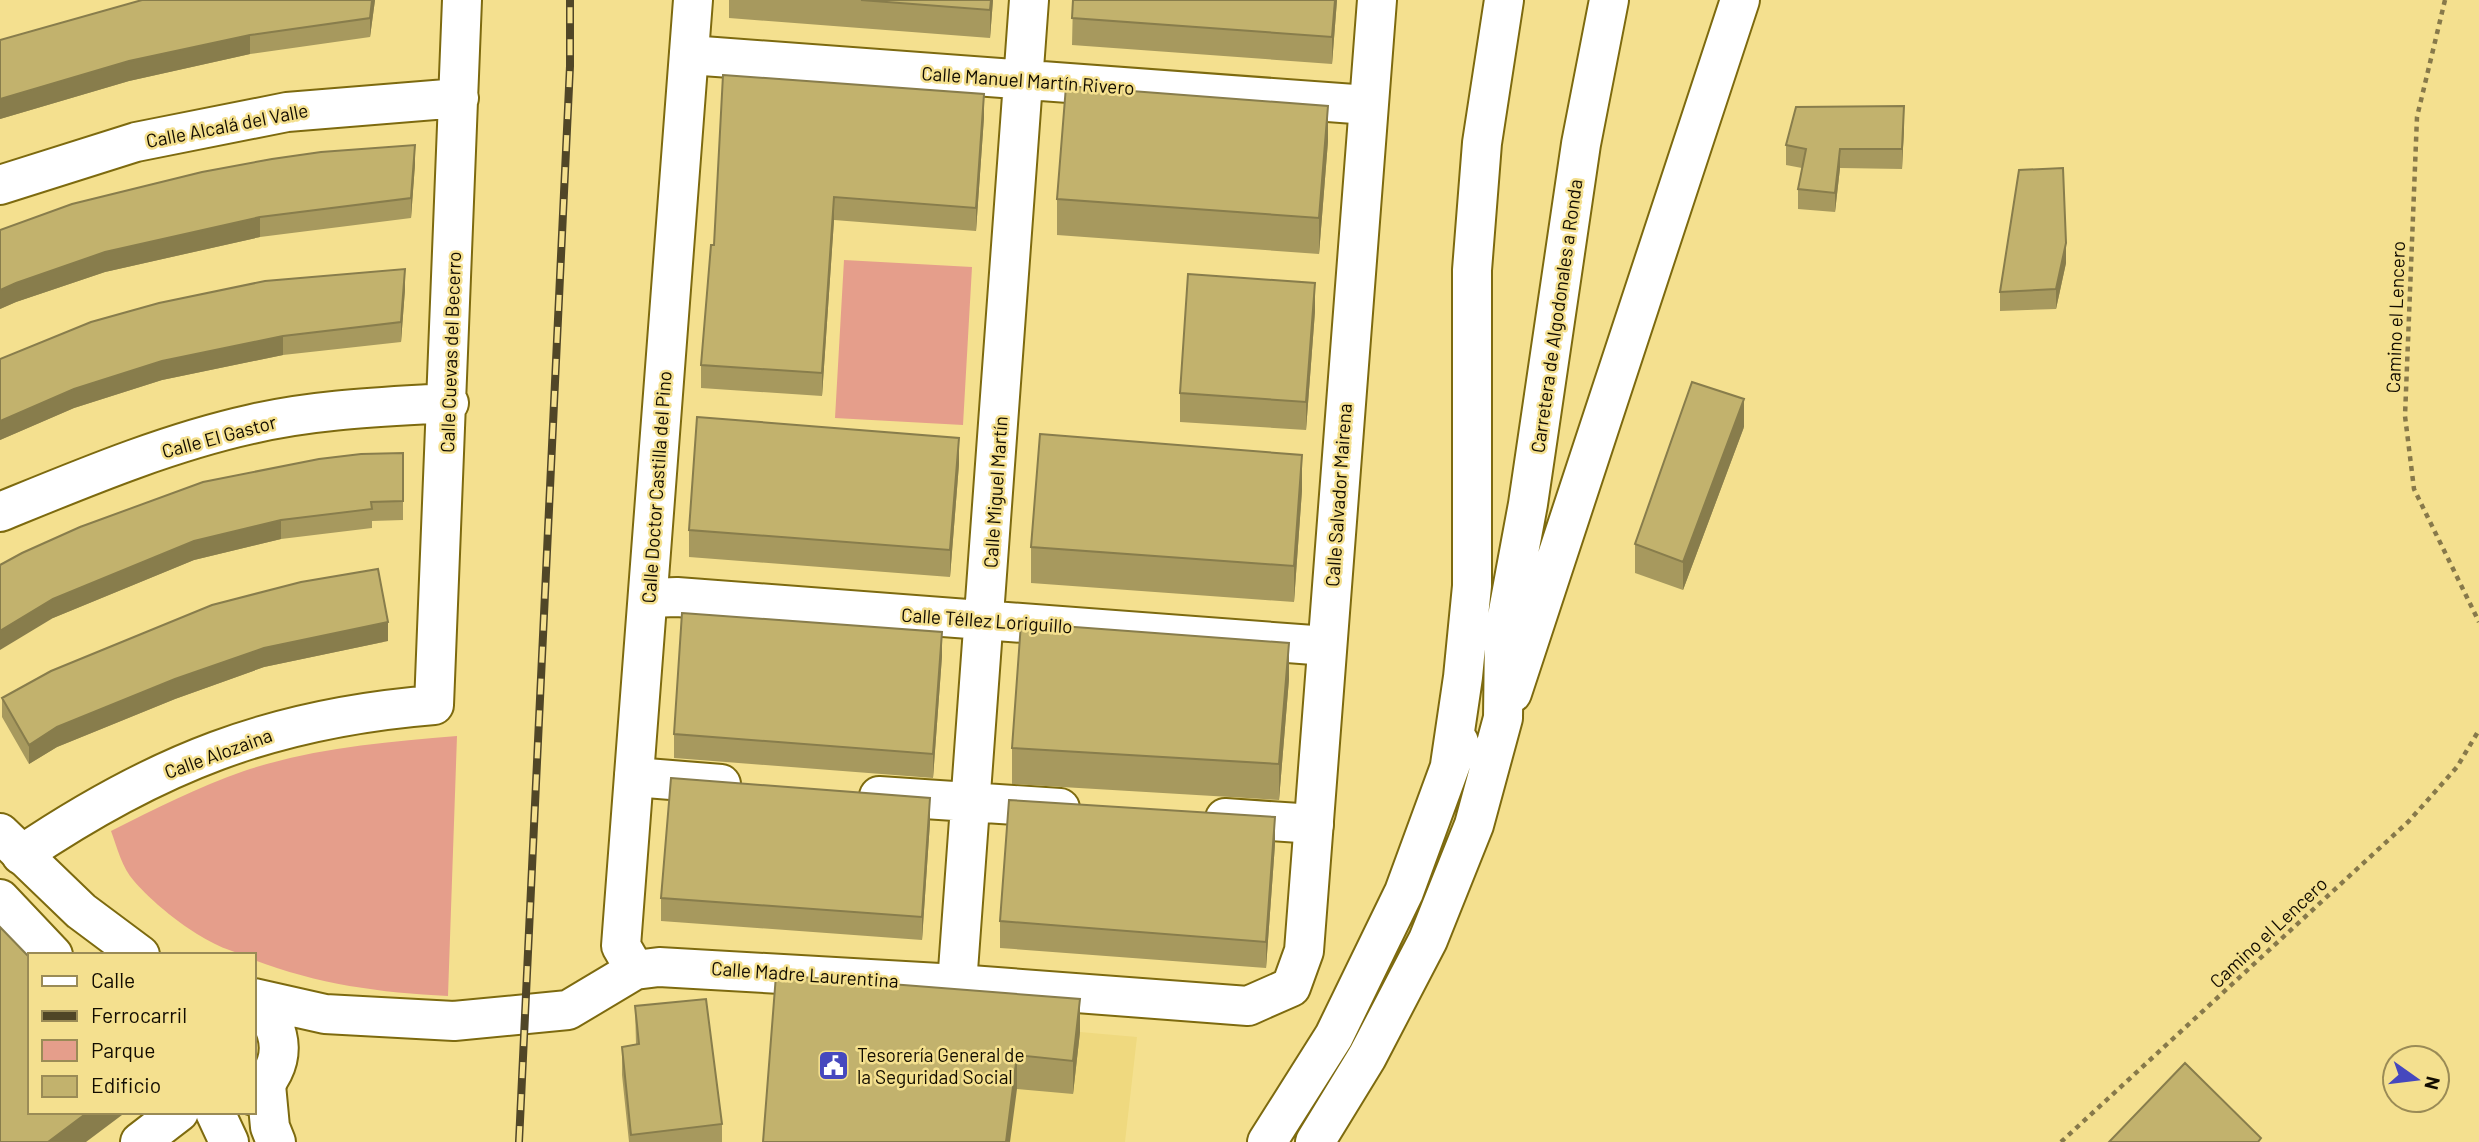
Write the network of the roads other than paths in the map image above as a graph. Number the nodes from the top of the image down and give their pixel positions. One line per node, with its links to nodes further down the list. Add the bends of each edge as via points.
1 (462, 0): 10 (street, Calle Cuevas del Becerro)
2 (693, 0): 8 (street, Calle Doctor Castilla del Pino)
3 (1029, 0): 9 (street, Calle Miguel Martín)
4 (1377, 0): 11 (street, Calle Salvador Mairena)
5 (1504, 0): 21 (street, via 1482,143 1472,270 1472,586)
6 (1609, 0): 17 (street, Carretera de Algodonales a Ronda, via 1581,144 1528,504)
7 (1740, 0): 20 (street)
8 (689, 55): 9 (street, Calle Manuel Martín Rivero); 15 (street, Calle Doctor Castilla del Pino)
9 (1024, 80): 11 (street, Calle Manuel Martín Rivero); 16 (street, Calle Miguel Martín)
10 (460, 98): 12 (street, Calle Alcalá del Valle, via 287,111 136,142); 13 (street, Calle Cuevas del Becerro)
11 (1368, 105): 18 (street, Calle Salvador Mairena)
12 (0, 185)
13 (449, 403): 14 (street, Calle El Gastor, via 325,411 252,424 75,481); 19 (street, Calle Cuevas del Becerro)
14 (0, 512)
15 (648, 598): 16 (street, Calle Téllez Loriguillo); 22 (street, Calle Doctor Castilla del Pino)
16 (985, 619): 18 (street, Calle Téllez Loriguillo); 25 (street, Calle Miguel Martín)
17 (1504, 633): 20 (street, Carretera de Algodonales a Ronda); 21 (street, Carretera de Algodonales a Ronda)
18 (1326, 646): 28 (street, Calle Salvador Mairena)
19 (435, 705): 29 (street, Calle Alozaina, via 335,716 241,741 185,761 80,817)
20 (1503, 718): 47 (street, Carretera de Algodonales a Ronda, via 1474,825 1428,940 1367,1057)
21 (1450, 765): 46 (street, Carretera de Algodonales a Ronda, via 1404,892 1346,1012)
22 (634, 777): 23 (street); 33 (street, Calle Doctor Castilla del Pino, via 621,946)
23 (755, 786)
24 (850, 794): 25 (street)
25 (971, 803): 26 (street); 34 (street, Calle Miguel Martín)
26 (1094, 811)
27 (1190, 816): 28 (street)
28 (1314, 824): 35 (street, Calle Salvador Mairena, via 1304,951)
29 (10, 844): 32 (street, via 80,911)
30 (0, 900): 31 (street)
31 (51, 953)
32 (137, 953)
33 (635, 970): 34 (street, Calle Madre Laurentina, via 697,968); 38 (street, Calle Madre Laurentina, via 568,1010 454,1021)
34 (957, 984): 35 (street, Calle Madre Laurentina, via 1248,1006)
35 (1291, 987)
36 (256, 998): 38 (street, Calle Madre Laurentina)
37 (256, 1000): 39 (street, via 277,1030)
38 (325, 1014): 39 (street)
39 (279, 1049): 40 (street, via 276,1068)
40 (260, 1091): 45 (street)
41 (176, 1114): 43 (street)
42 (216, 1114): 44 (street)
43 (140, 1142)
44 (229, 1142)
45 (276, 1142)
46 (1267, 1142)
47 (1315, 1142)

